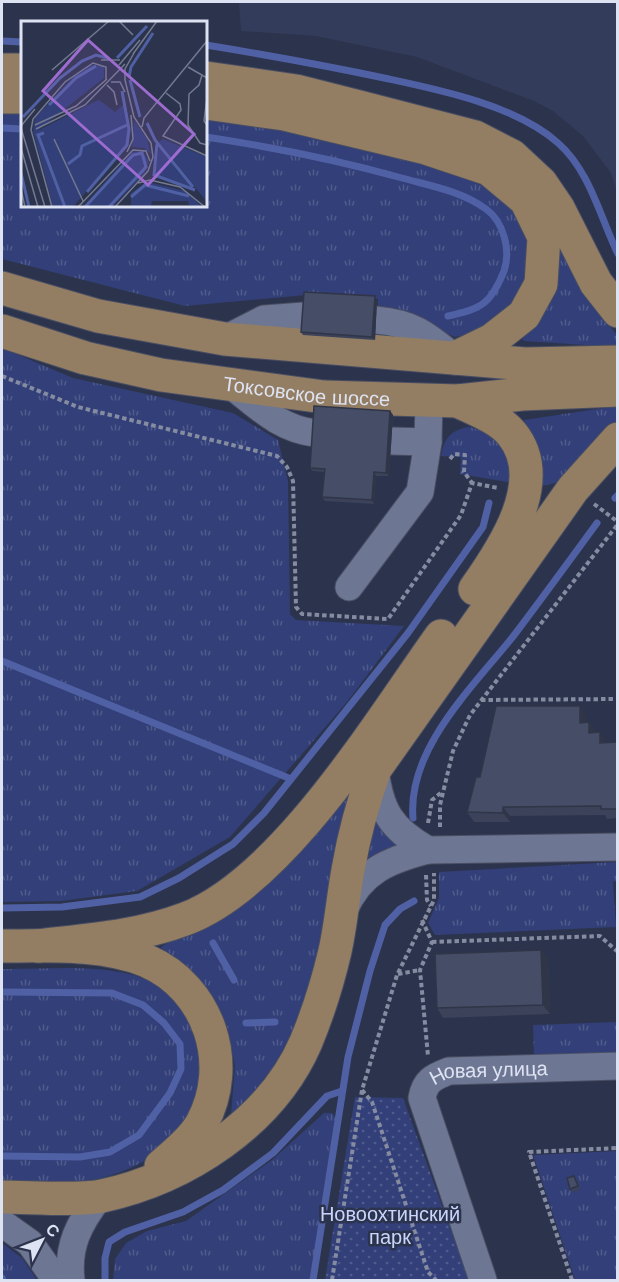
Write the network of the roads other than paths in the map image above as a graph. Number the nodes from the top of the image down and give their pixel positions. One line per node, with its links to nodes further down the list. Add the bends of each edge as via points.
1 (2, 70): 2 (main road)
2 (21, 70)
3 (207, 78): 8 (main road, via 296,91 363,108 476,137 512,156 546,191 596,283)
4 (2, 97): 5 (main road)
5 (21, 97)
6 (207, 103): 13 (main road, via 284,114 426,148 489,170 526,200 544,237 542,284 524,315 492,340)
7 (2, 288): 12 (main road, via 98,316)
8 (618, 311)
9 (304, 316): 12 (street, via 264,320)
10 (376, 320): 13 (street, via 400,322 430,338)
11 (2, 331): 15 (main road, Токсовское шоссе, via 85,358)
12 (225, 339): 13 (main road)
13 (455, 358): 14 (main road, via 525,364)
14 (618, 362)
15 (232, 386): 17 (main road, Токсовское шоссе, via 324,397); 18 (street, via 273,418 296,431)
16 (618, 390): 17 (main road, Токсовское шоссе)
17 (443, 401): 21 (street); 28 (main road, via 495,419 513,435 522,452 524,491 517,521 497,559 339,778 284,847 221,901 187,918 140,933)
18 (315, 433)
19 (618, 439): 23 (main road, via 573,489)
20 (391, 441): 21 (street)
21 (426, 453): 22 (street, via 420,492)
22 (349, 587)
23 (375, 769): 25 (street, via 383,809 392,823 401,833); 26 (main road, via 362,804)
24 (618, 847): 25 (street)
25 (434, 851): 26 (street, via 398,858 378,869 352,892)
26 (341, 916): 30 (main road, via 321,998 289,1073 221,1145 190,1164)
27 (2, 946): 28 (main road)
28 (38, 946): 30 (main road, via 106,950 147,962 175,979 199,1006 212,1033 218,1062 214,1095 201,1125)
29 (618, 1066): 36 (street, Новая улица, via 449,1071 431,1077 424,1086 422,1098)
30 (145, 1182): 31 (main road)
31 (100, 1196): 32 (main road); 35 (street, via 74,1237 69,1261)
32 (2, 1197)
33 (2, 1223): 34 (street, via 30,1244)
34 (56, 1281)
35 (71, 1281)
36 (483, 1281)

